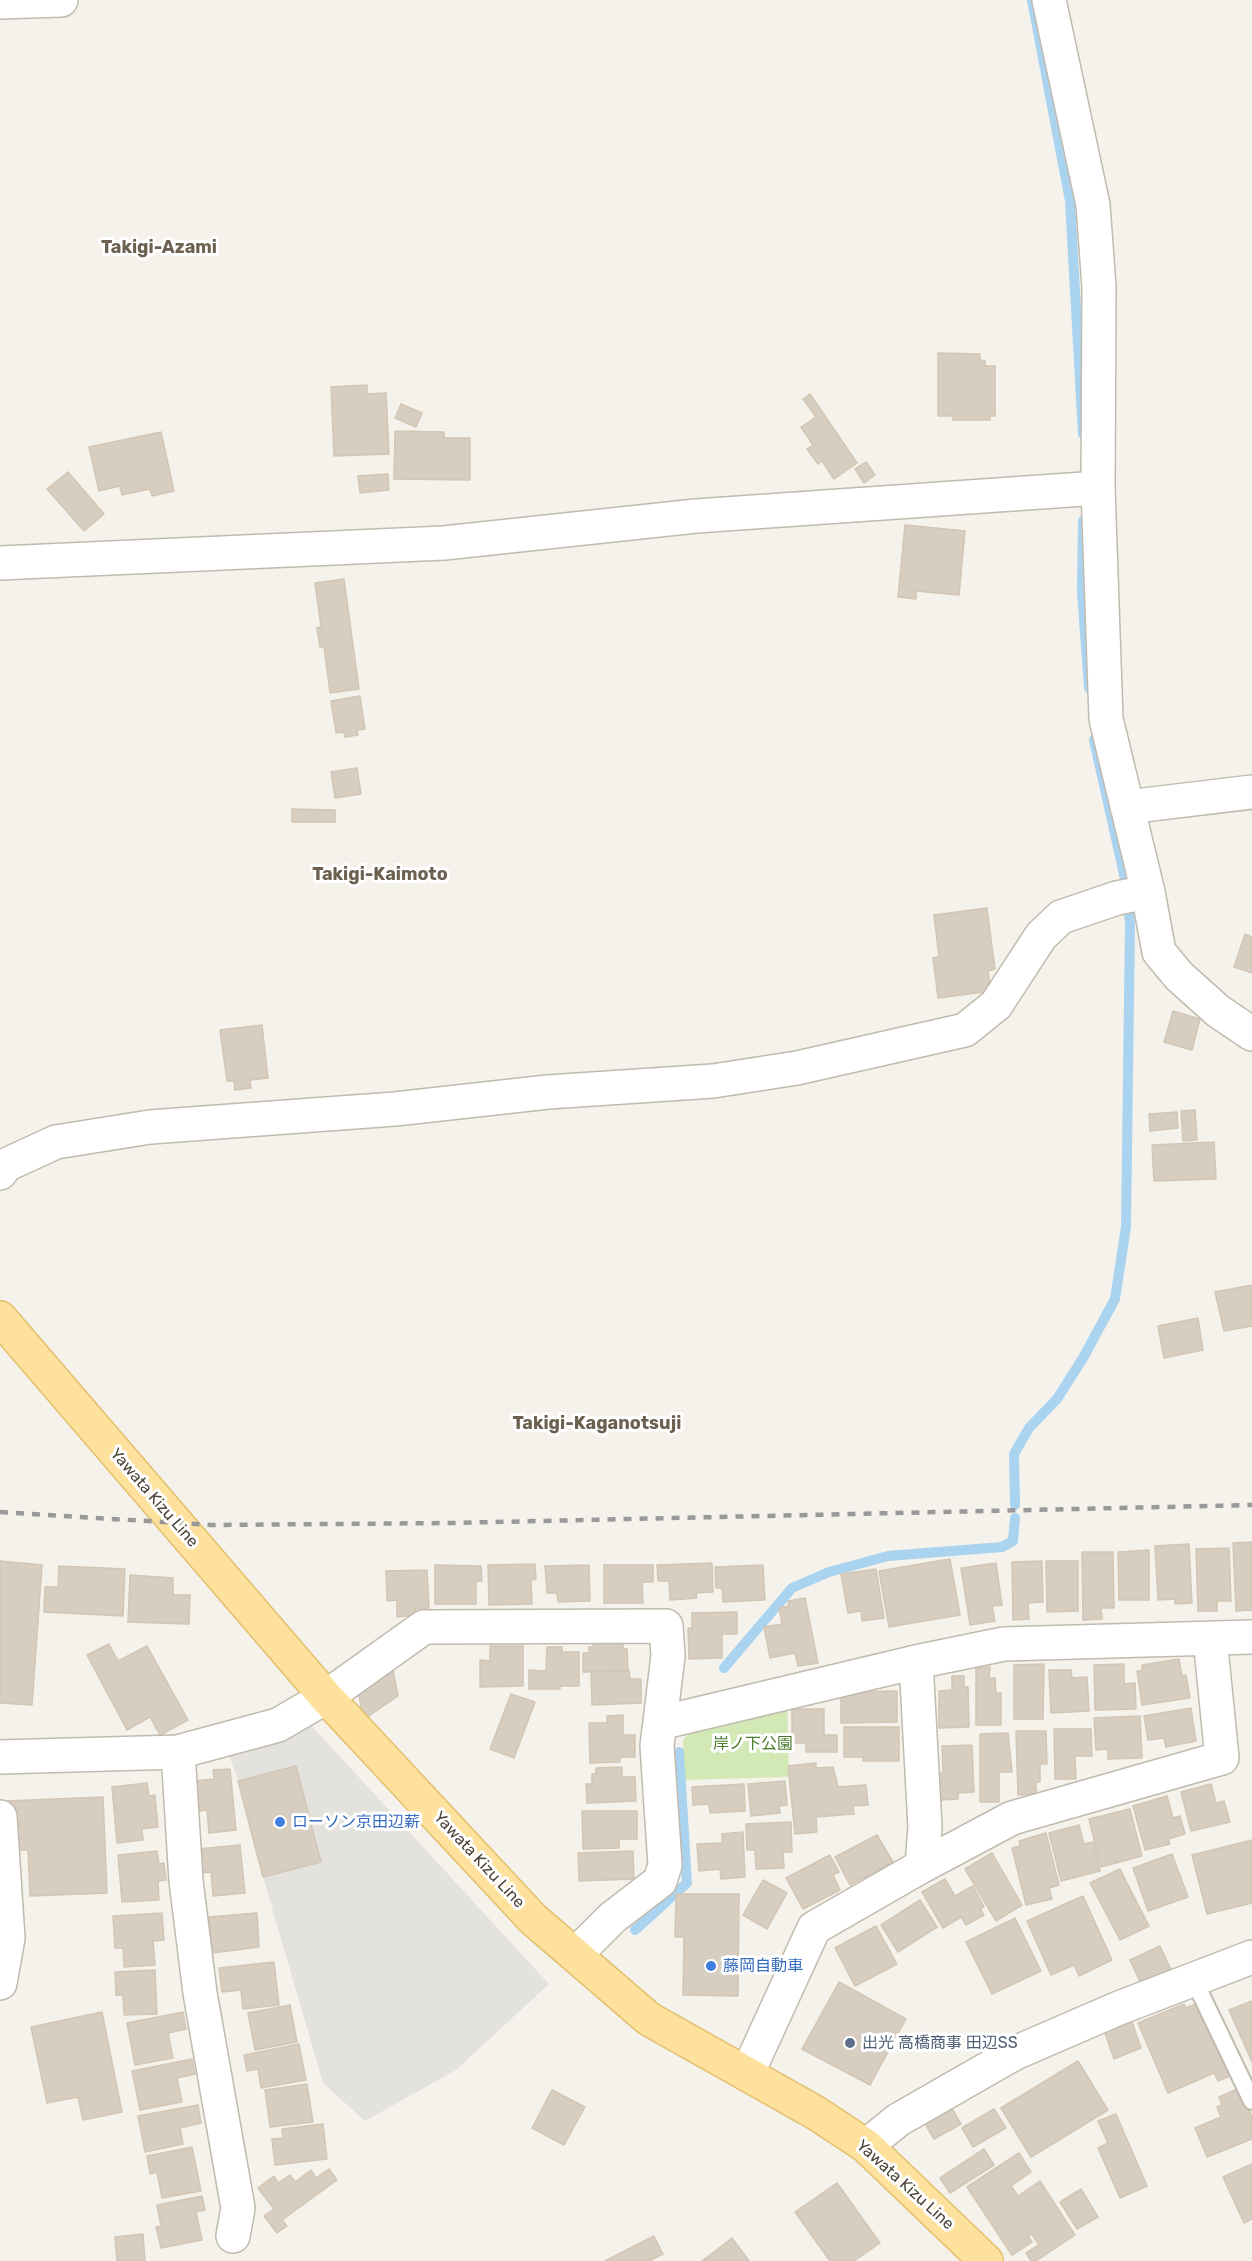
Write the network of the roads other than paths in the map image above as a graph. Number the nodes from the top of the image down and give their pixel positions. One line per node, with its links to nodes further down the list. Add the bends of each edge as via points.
1 (61, 0): 3 (street)
2 (1049, 0): 4 (street, via 1094,205 1099,287)
3 (0, 2)
4 (1086, 489): 5 (street, via 696,516 444,543); 7 (street, via 1106,719)
5 (0, 563)
6 (1252, 792): 7 (street)
7 (1126, 807): 8 (street)
8 (1135, 895): 9 (street, via 1159,952 1218,1011); 10 (street, via 1061,917 1041,936 996,1005 965,1030 797,1068 713,1081 150,1128 56,1143 6,1165)
9 (1252, 1034)
10 (0, 1173)
11 (0, 1318): 15 (main road, Yawata Kizu Line)
12 (1252, 1637): 13 (street)
13 (1210, 1638): 14 (street, via 1004,1644); 20 (street, via 1222,1758 1012,1818)
14 (916, 1662): 16 (street); 20 (street, via 925,1827)
15 (326, 1697): 16 (street, via 424,1627 666,1626 668,1656); 17 (street, via 278,1725); 21 (main road, Yawata Kizu Line, via 533,1919)
16 (660, 1723): 21 (street, via 657,1746 665,1865 660,1881 612,1918)
17 (178, 1752): 18 (street); 28 (street, via 186,1881 198,1982 238,2208)
18 (0, 1757)
19 (0, 1817): 24 (street, via 8,1938)
20 (922, 1866): 25 (street, via 814,1928)
21 (575, 1955): 25 (main road, Yawata Kizu Line, via 649,2019)
22 (1252, 1957): 23 (street)
23 (1194, 1980): 26 (lane); 27 (street, via 1015,2053 898,2120)
24 (0, 1983)
25 (747, 2074): 27 (main road, Yawata Kizu Line)
26 (1252, 2101)
27 (866, 2146): 29 (main road, Yawata Kizu Line)
28 (232, 2236)
29 (986, 2261)

